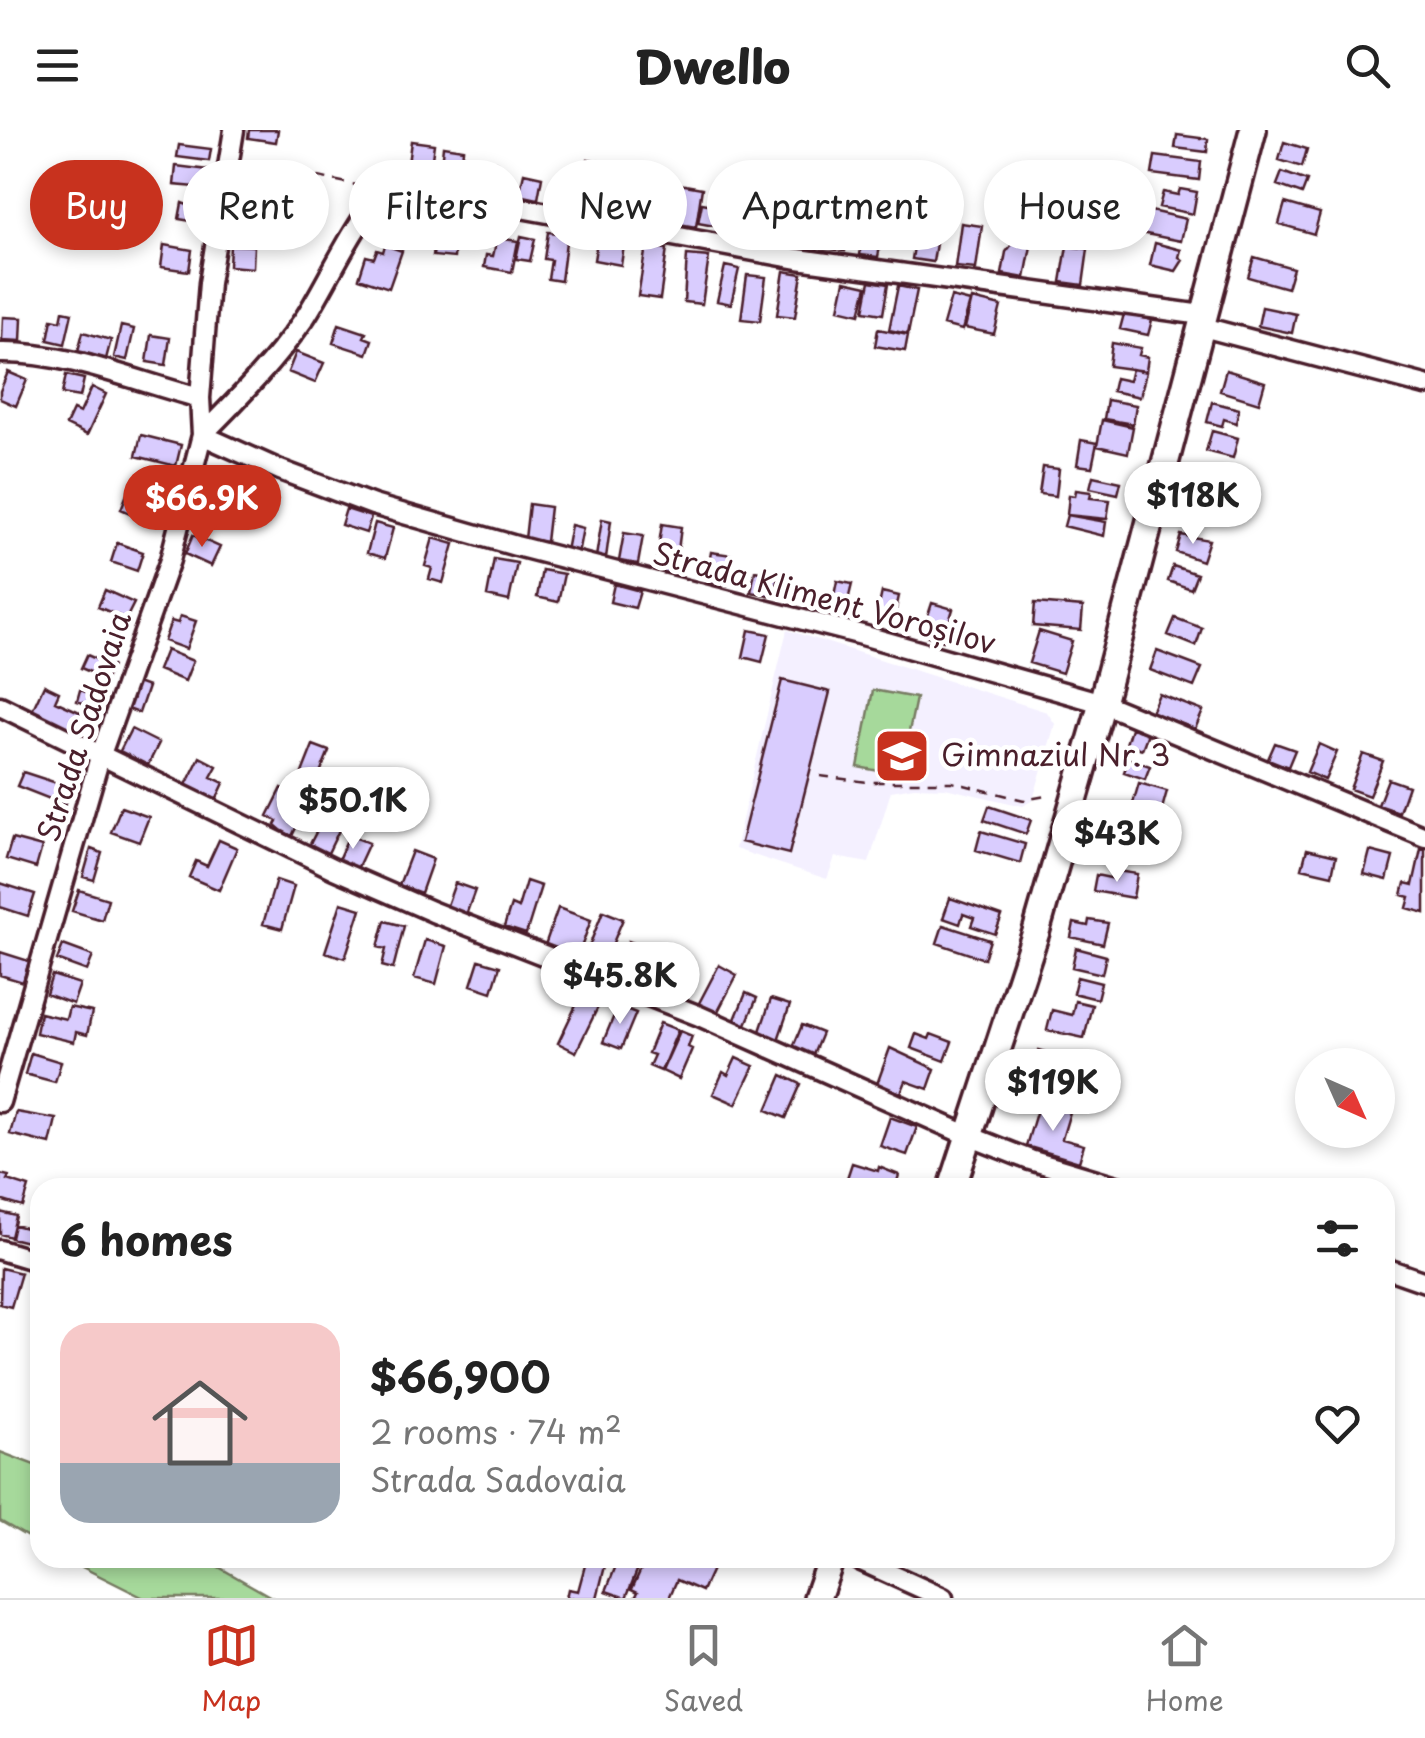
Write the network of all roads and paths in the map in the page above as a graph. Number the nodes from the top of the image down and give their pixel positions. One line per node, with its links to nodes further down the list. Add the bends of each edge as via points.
1 (234, 130): 3 (street, Strada Sadovaia)
2 (1253, 130): 7 (street)
3 (231, 158): 4 (path); 10 (street, Strada Sadovaia, via 208,283)
4 (349, 183)
5 (523, 208): 7 (street)
6 (349, 245): 11 (street, via 303,320)
7 (1201, 320): 9 (street); 12 (street)
8 (0, 353): 10 (street, via 122,374)
9 (1425, 385)
10 (200, 398): 11 (street, Strada Sadovaia)
11 (202, 435): 12 (street, Strada Kliment Voroșilov, via 373,505); 14 (street, Strada Sadovaia, via 170,560)
12 (1102, 703): 17 (street, Strada Kliment Voroșilov); 19 (street)
13 (0, 706): 14 (street)
14 (100, 756): 18 (street, Strada Sadovaia); 19 (street, via 367,884 697,1015)
15 (820, 776): 16 (path, via 952,782 1024,800)
16 (1046, 796)
17 (1425, 837)
18 (0, 1102)
19 (969, 1136): 20 (street); 21 (street)
20 (955, 1178)
21 (1090, 1178)
22 (0, 1250): 23 (street)
23 (30, 1259)
24 (1395, 1272): 25 (street)
25 (1425, 1282)
26 (828, 1568): 28 (street)
27 (877, 1568): 29 (street)
28 (817, 1598)
29 (943, 1598)

